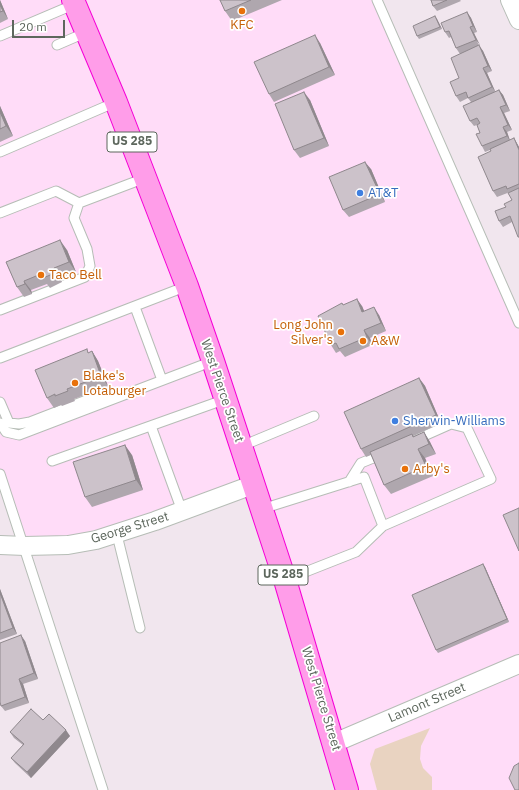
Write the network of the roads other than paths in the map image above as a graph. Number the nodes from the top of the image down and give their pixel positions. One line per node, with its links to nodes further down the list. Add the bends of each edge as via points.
1 (377, 0): 16 (lane)
2 (510, 0): 4 (street)
3 (74, 2): 5 (highway, West Pierce Street / US 285); 6 (lane)
4 (519, 20)
5 (87, 32): 7 (lane); 8 (highway, West Pierce Street / US 285)
6 (0, 36)
7 (57, 45)
8 (116, 102): 9 (lane); 10 (highway, West Pierce Street / US 285)
9 (0, 152)
10 (146, 178): 11 (lane); 13 (highway, West Pierce Street / US 285)
11 (79, 203): 12 (lane, via 56,191); 15 (lane, via 74,218 90,266 85,277)
12 (0, 213)
13 (187, 286): 14 (lane); 18 (highway, West Pierce Street / US 285)
14 (135, 307): 17 (lane); 19 (lane)
15 (0, 310)
16 (519, 323)
17 (0, 358)
18 (213, 362): 19 (lane); 21 (highway, West Pierce Street / US 285)
19 (162, 380): 20 (lane)
20 (114, 399): 22 (lane, via 92,398 19,424 9,423); 24 (lane, via 19,435 6,432)
21 (226, 399): 25 (lane); 27 (highway, West Pierce Street / US 285)
22 (0, 402)
23 (314, 416): 27 (lane)
24 (0, 423)
25 (151, 426): 29 (lane); 34 (lane)
26 (409, 442): 35 (lane, via 450,424 467,428 491,480)
27 (242, 446): 32 (highway, West Pierce Street / US 285)
28 (389, 451): 31 (lane, via 361,463)
29 (52, 461)
30 (0, 474): 38 (lane)
31 (349, 482): 33 (lane); 35 (lane, via 364,477)
32 (255, 484): 33 (highway, West Pierce Street / US 285); 34 (street, George Street)
33 (262, 509): 39 (highway, West Pierce Street / US 285)
34 (182, 511): 36 (street, George Street)
35 (384, 526): 39 (lane, via 356,552)
36 (117, 535): 38 (street, George Street, via 68,545); 40 (lane)
37 (0, 545): 38 (street, George Street)
38 (25, 546): 43 (lane)
39 (285, 580): 42 (highway, West Pierce Street / US 285)
40 (140, 628)
41 (519, 664): 42 (street, Lamont Street)
42 (334, 743): 44 (highway, West Pierce Street / US 285)
43 (104, 790)
44 (347, 790)

